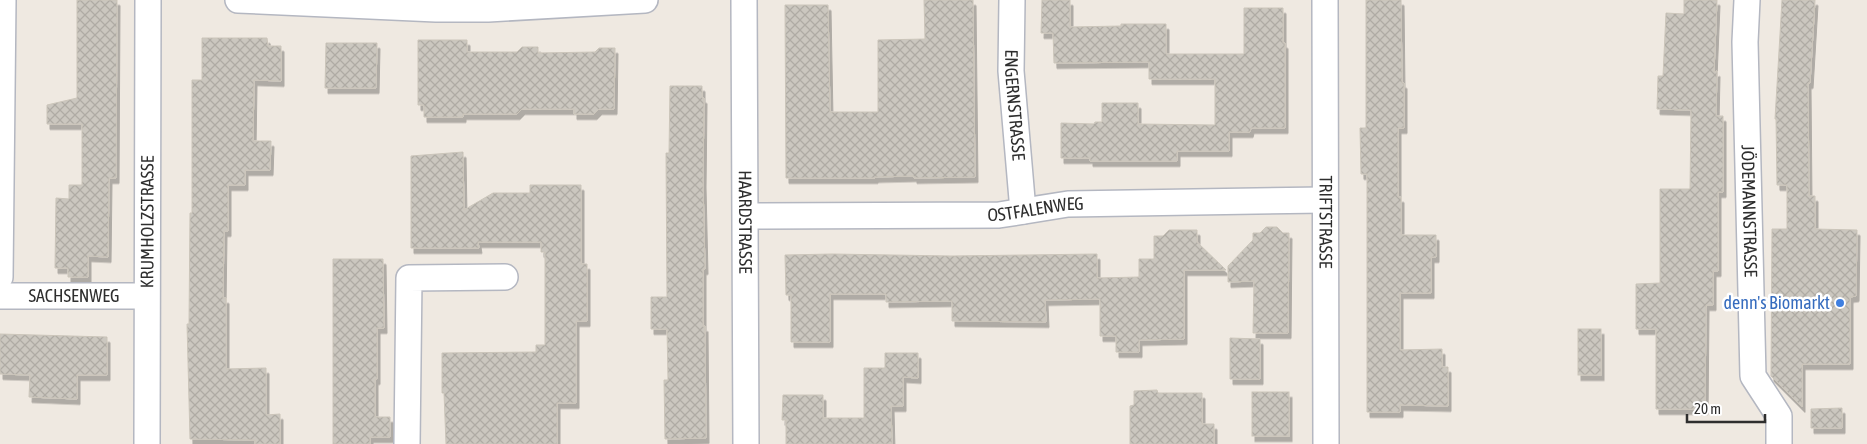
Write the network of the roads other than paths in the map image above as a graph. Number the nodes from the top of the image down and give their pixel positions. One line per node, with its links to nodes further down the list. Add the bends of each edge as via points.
1 (3, 0): 12 (street)
2 (148, 0): 15 (street, KRUMHOLZSTRASSE)
3 (238, 0): 4 (street, via 436,9)
4 (645, 0)
5 (744, 0): 11 (street, HAARDSTRASSE)
6 (1012, 0): 10 (street, ENGERNSTRASSE, via 1011,71)
7 (1325, 0): 9 (street, TRIFTSTRASSE)
8 (1747, 0): 20 (street, JÖDEMANNSTRASSE, via 1745,42 1753,376 1778,416)
9 (1324, 200): 10 (street, OSTFALENWEG, via 1068,204); 19 (street, TRIFTSTRASSE)
10 (1023, 211): 11 (street, OSTFALENWEG, via 999,215)
11 (746, 216): 18 (street, HAARDSTRASSE)
12 (0, 277)
13 (504, 277): 17 (street, via 409,278)
14 (0, 296): 15 (street, SACHSENWEG)
15 (146, 296): 16 (street, KRUMHOLZSTRASSE)
16 (146, 444)
17 (406, 444)
18 (746, 444)
19 (1326, 444)
20 (1779, 444)

